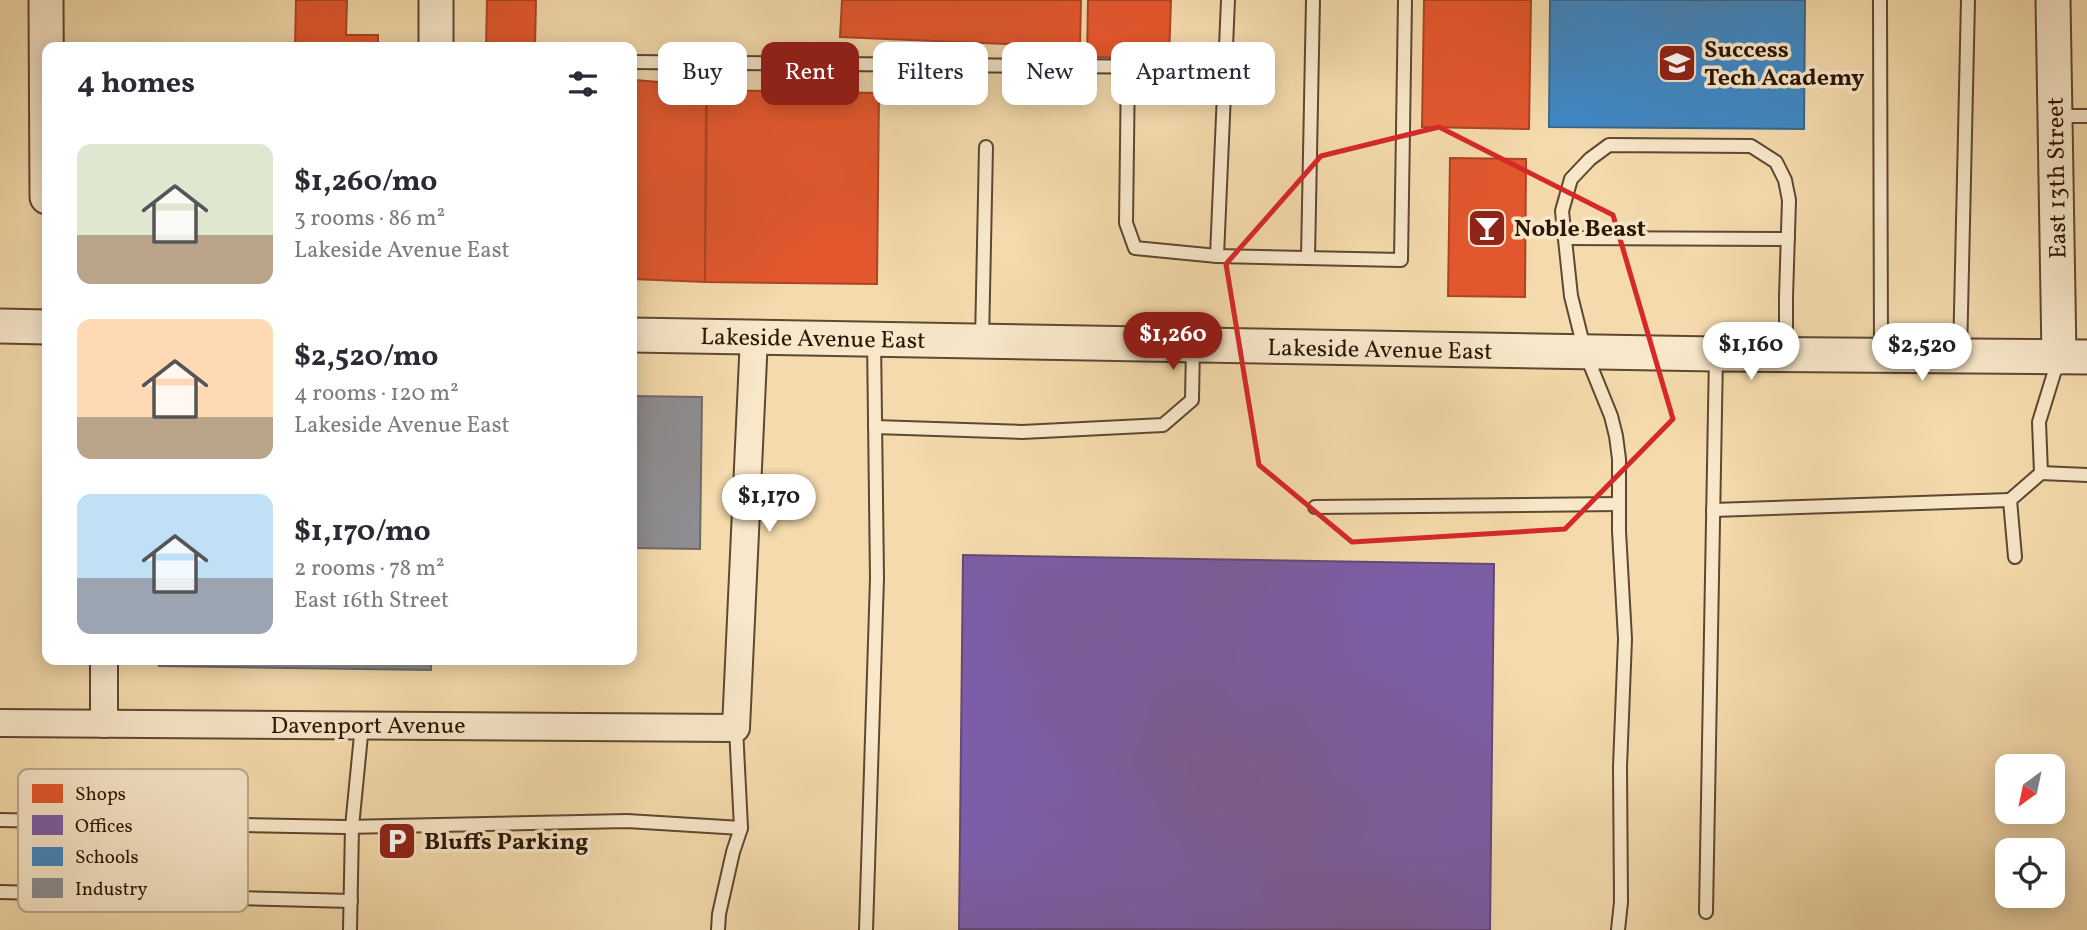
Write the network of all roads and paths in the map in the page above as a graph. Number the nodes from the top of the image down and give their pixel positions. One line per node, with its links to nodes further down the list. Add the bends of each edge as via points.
1 (46, 0): 9 (street)
2 (436, 0): 10 (street)
3 (1228, 0): 18 (lane)
4 (1313, 0): 19 (lane)
5 (1405, 0): 19 (lane, via 1401,260)
6 (1880, 0): 31 (lane)
7 (1968, 0): 32 (lane)
8 (2053, 0): 14 (street, East 13th Street)
9 (46, 42)
10 (436, 42)
11 (637, 62): 12 (lane)
12 (1111, 67)
13 (1128, 105): 18 (lane, via 1126,223 1135,248)
14 (2071, 116): 33 (street, East 13th Street)
15 (986, 147): 26 (lane)
16 (1565, 237): 17 (lane); 17 (lane, via 1562,211 1571,179 1609,145 1751,146 1776,162 1786,180); 28 (lane)
17 (1788, 239): 30 (lane)
18 (1217, 256): 19 (lane)
19 (1308, 257)
20 (0, 326): 21 (street); 22 (lane)
21 (42, 327)
22 (0, 333)
23 (637, 335): 24 (street, Lakeside Avenue East)
24 (754, 337): 25 (street, Lakeside Avenue East); 46 (street)
25 (874, 339): 26 (street, Lakeside Avenue East); 34 (lane)
26 (982, 341): 27 (street, Lakeside Avenue East)
27 (1193, 345): 28 (street, Lakeside Avenue East); 34 (lane, via 1192,400 1163,425 1022,432)
28 (1585, 352): 29 (street, Lakeside Avenue East); 38 (lane, via 1616,436)
29 (1716, 354): 30 (street, Lakeside Avenue East); 40 (lane)
30 (1786, 355): 31 (street, Lakeside Avenue East)
31 (1881, 356): 32 (street, Lakeside Avenue East)
32 (1960, 356): 33 (street, Lakeside Avenue East)
33 (2073, 357): 35 (lane, via 2039,422)
34 (875, 428): 59 (lane, via 876,592)
35 (2041, 473): 36 (lane); 37 (lane)
36 (2087, 475)
37 (2010, 500): 40 (lane); 41 (lane)
38 (1619, 504): 39 (lane); 60 (lane, via 1625,639)
39 (1315, 507)
40 (1713, 510): 56 (lane)
41 (2015, 557)
42 (104, 665): 44 (street)
43 (0, 723): 44 (street, Davenport Avenue)
44 (104, 724): 45 (street, Davenport Avenue)
45 (362, 725): 46 (street, Davenport Avenue); 50 (lane)
46 (737, 728): 51 (lane)
47 (0, 820): 48 (lane)
48 (18, 820)
49 (248, 825): 50 (lane)
50 (352, 827): 51 (lane, via 627,821); 55 (lane)
51 (741, 828): 58 (lane)
52 (0, 892): 53 (lane)
53 (18, 892)
54 (248, 898): 55 (lane)
55 (351, 901): 57 (lane)
56 (1706, 912)
57 (350, 930)
58 (718, 930)
59 (866, 930)
60 (1618, 930)

